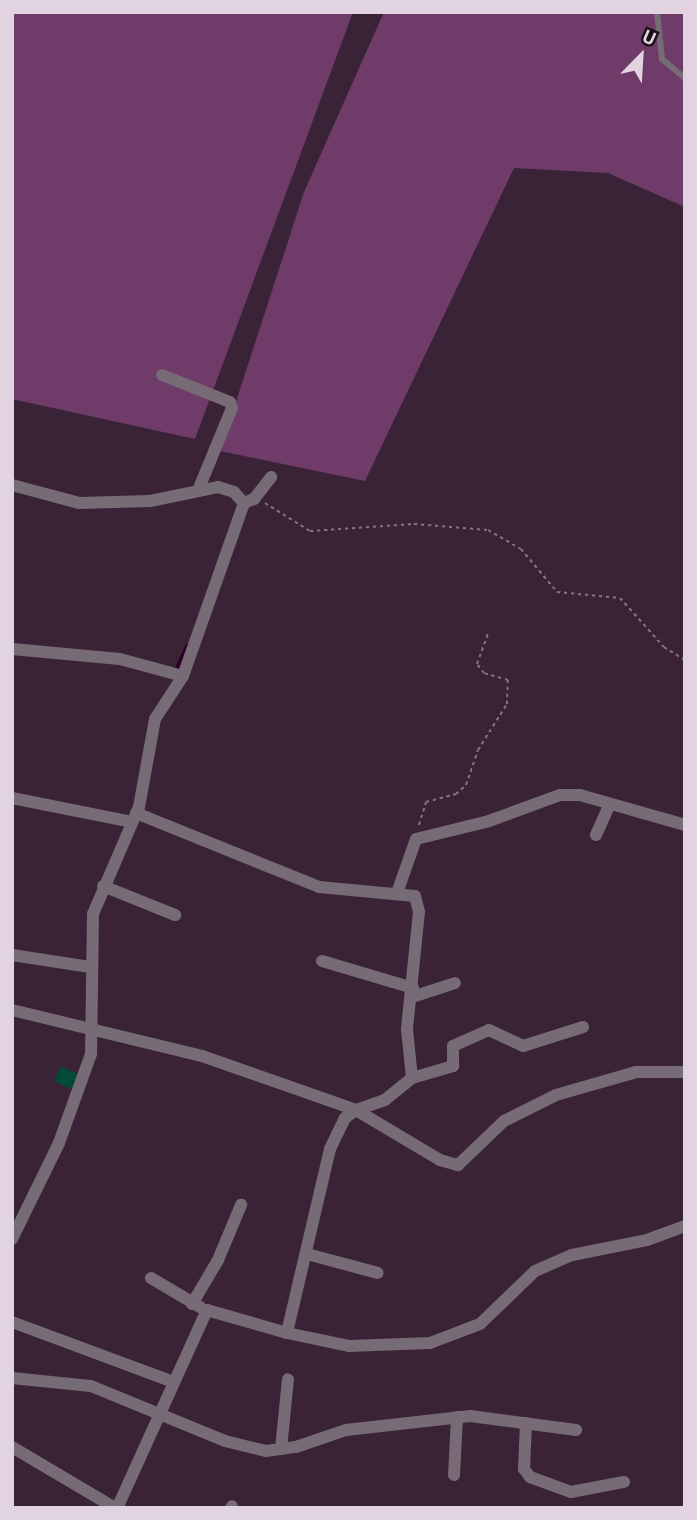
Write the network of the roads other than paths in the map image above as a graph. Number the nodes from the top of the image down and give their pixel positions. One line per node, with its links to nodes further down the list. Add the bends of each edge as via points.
1 (657, 12): 2 (lane, via 662,59)
2 (685, 78)
3 (162, 375): 6 (street, via 230,402 232,408)
4 (271, 477): 7 (street)
5 (12, 485): 6 (street, via 79,503 150,501)
6 (199, 488): 7 (street, via 226,489)
7 (249, 501): 9 (street)
8 (12, 649): 9 (street, via 120,659)
9 (183, 676): 12 (street, via 155,719)
10 (12, 798): 12 (street)
11 (610, 803): 13 (street); 14 (street); 16 (street, via 564,794 486,822 416,839)
12 (134, 818): 15 (street); 16 (street, via 319,887)
13 (685, 825)
14 (596, 835)
15 (103, 886): 17 (street); 20 (street, via 93,914)
16 (397, 893): 22 (street, via 419,902)
17 (175, 915)
18 (12, 955): 20 (street)
19 (322, 961): 22 (street)
20 (90, 967): 25 (street)
21 (455, 983): 22 (street)
22 (412, 992): 27 (street, via 407,1029)
23 (12, 1010): 25 (street)
24 (583, 1027): 27 (street, via 523,1046 489,1030 453,1046 453,1066)
25 (93, 1030): 28 (street, via 202,1056); 31 (street, via 81,1088)
26 (685, 1072): 28 (street, via 636,1072 556,1095 504,1121 458,1165 440,1160)
27 (412, 1078): 28 (street, via 384,1100)
28 (356, 1110): 32 (street, via 345,1118 330,1149)
29 (241, 1205): 35 (street)
30 (683, 1224): 38 (street, via 647,1240 572,1255 535,1271 480,1324 430,1343 349,1346)
31 (12, 1240)
32 (307, 1254): 33 (street); 38 (street)
33 (378, 1273)
34 (151, 1278): 35 (street)
35 (192, 1304): 36 (street)
36 (207, 1310): 38 (street); 41 (street)
37 (12, 1322): 41 (street)
38 (287, 1333)
39 (12, 1378): 42 (street, via 91,1386)
40 (288, 1379): 47 (street)
41 (173, 1382): 42 (street)
42 (159, 1415): 47 (street, via 248,1449); 50 (street)
43 (457, 1417): 44 (street); 47 (street, via 346,1430); 48 (street)
44 (526, 1423): 45 (street); 49 (street, via 524,1469 530,1477 571,1492)
45 (576, 1430)
46 (12, 1447): 50 (street)
47 (281, 1449)
48 (454, 1475)
49 (624, 1482)
50 (116, 1508)

